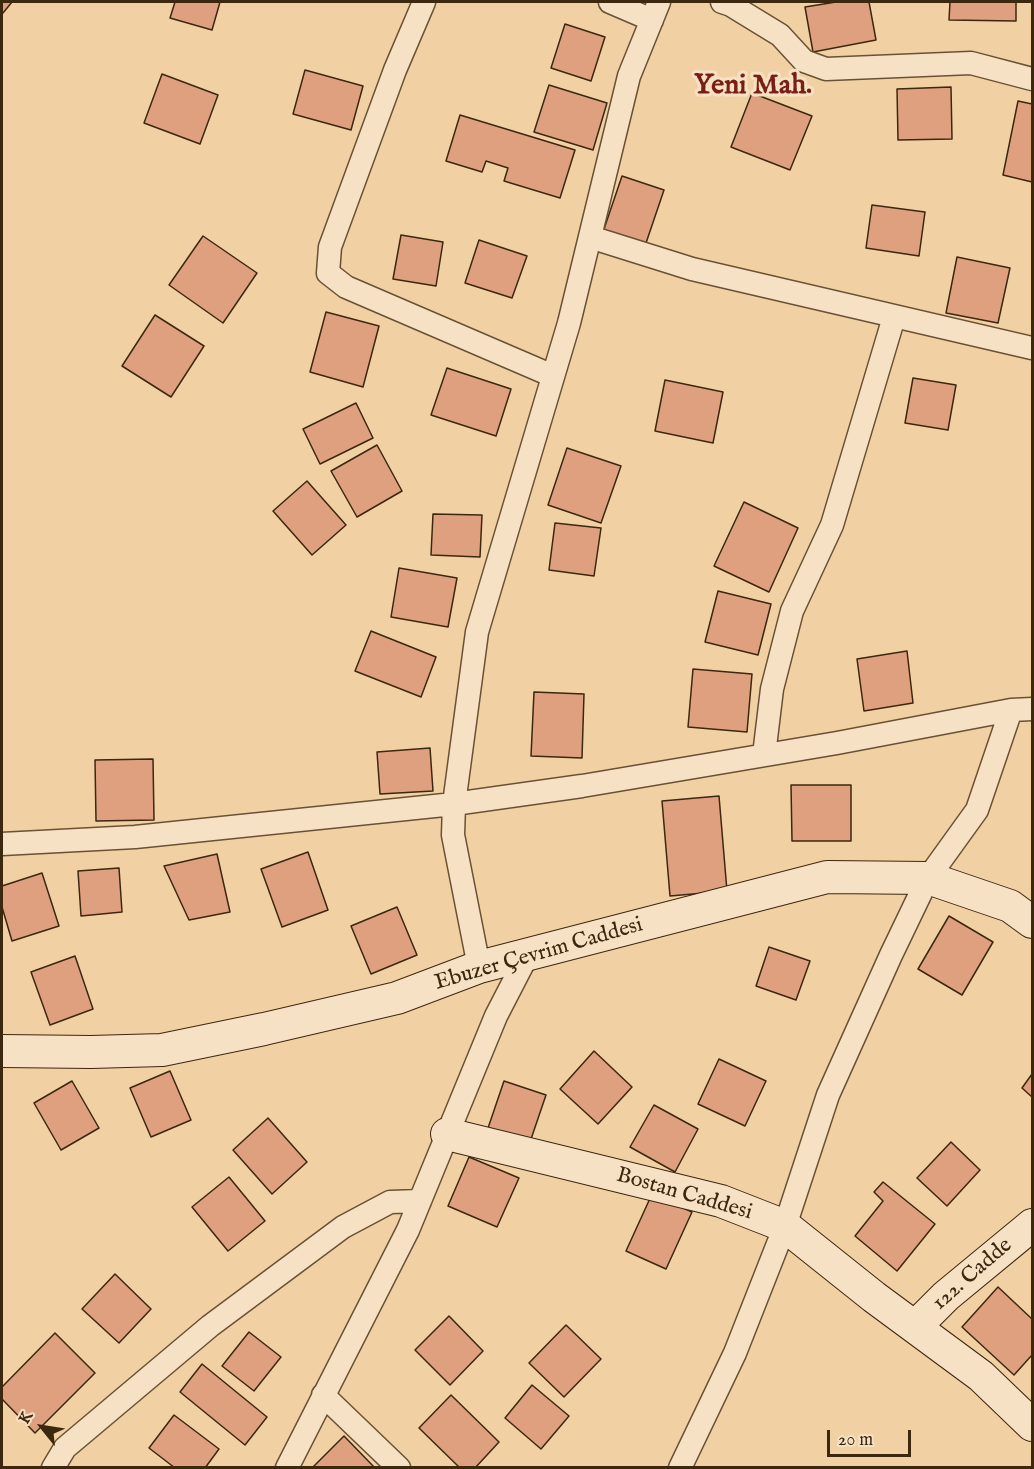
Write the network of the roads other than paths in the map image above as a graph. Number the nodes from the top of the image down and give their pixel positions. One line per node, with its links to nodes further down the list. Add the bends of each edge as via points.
1 (424, 2): 9 (street, via 330,247 328,273 346,287)
2 (610, 2): 4 (street)
3 (722, 2): 5 (street, via 780,35 804,61 826,69 971,63)
4 (655, 11): 6 (street, via 629,76)
5 (1032, 80)
6 (590, 237): 7 (street, via 692,269); 9 (street)
7 (894, 317): 8 (street); 11 (street, via 832,525 792,612 772,688)
8 (1032, 348)
9 (553, 376): 12 (street, via 477,632)
10 (1022, 710): 11 (street); 14 (street, via 977,810)
11 (764, 755): 12 (street)
12 (454, 804): 13 (street, via 135,837); 17 (street, via 453,835)
13 (2, 844)
14 (928, 878): 15 (street, Ebuzer Çevrim Caddesi, via 1010,906); 16 (street, Ebuzer Çevrim Caddesi, via 827,877); 22 (street, via 828,1095)
15 (1032, 922)
16 (528, 954): 17 (street, Ebuzer Çevrim Caddesi); 19 (street, via 496,1016)
17 (478, 967): 18 (street, Ebuzer Çevrim Caddesi, via 397,998 162,1050)
18 (2, 1050)
19 (447, 1134): 20 (street); 22 (street, Bostan Caddesi, via 721,1201)
20 (420, 1201): 24 (street); 26 (street, via 390,1202 344,1227 210,1326 65,1448)
21 (1032, 1225): 23 (street, 122. Cadde, via 946,1296)
22 (785, 1226): 23 (street, Bostan Caddesi); 29 (street, via 735,1353)
23 (915, 1328): 25 (street, Bostan Caddesi, via 981,1376)
24 (323, 1395): 27 (street); 28 (street)
25 (1032, 1425)
26 (53, 1467)
27 (287, 1467)
28 (399, 1467)
29 (680, 1467)

